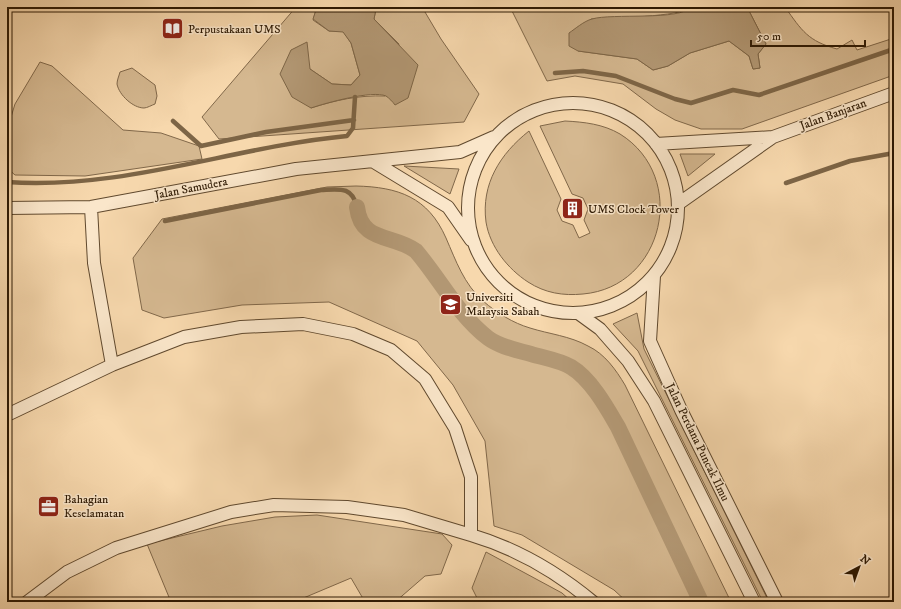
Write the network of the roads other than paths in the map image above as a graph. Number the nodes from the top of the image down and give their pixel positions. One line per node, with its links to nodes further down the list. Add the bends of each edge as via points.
1 (894, 93): 3 (street, Jalan Banjaran)
2 (495, 137): 4 (street, via 512,122 536,109 562,103 589,104 614,111 637,125); 5 (street, Jalan Samudera, via 460,152); 9 (street, via 481,156 470,187 469,221)
3 (773, 137): 4 (street, Jalan Banjaran); 6 (street, Jalan Banjaran)
4 (656, 144): 6 (street, via 672,172)
5 (374, 162): 7 (street, Jalan Samudera, via 296,169); 9 (street, via 448,207)
6 (678, 204): 10 (street, via 673,242)
7 (91, 207): 8 (street, Jalan Samudera); 12 (street, via 94,262)
8 (7, 208)
9 (475, 246): 11 (street, via 488,269 505,288 527,302 552,310)
10 (654, 276): 11 (street, via 632,295 606,308); 18 (street, Jalan Perdana Puncak Ilmu, via 650,341 681,410)
11 (578, 313): 17 (street, Jalan Perdana Puncak Ilmu, via 600,329 628,360 654,401)
12 (112, 365): 13 (street); 14 (street, via 184,337 241,327 303,324 353,334 391,350 425,380 455,428 471,477)
13 (7, 415)
14 (471, 535): 15 (street, via 404,515 347,507 274,505 224,514 116,548 68,572); 16 (street, via 529,560 575,587)
15 (27, 602)
16 (593, 602)
17 (754, 602)
18 (777, 602)

